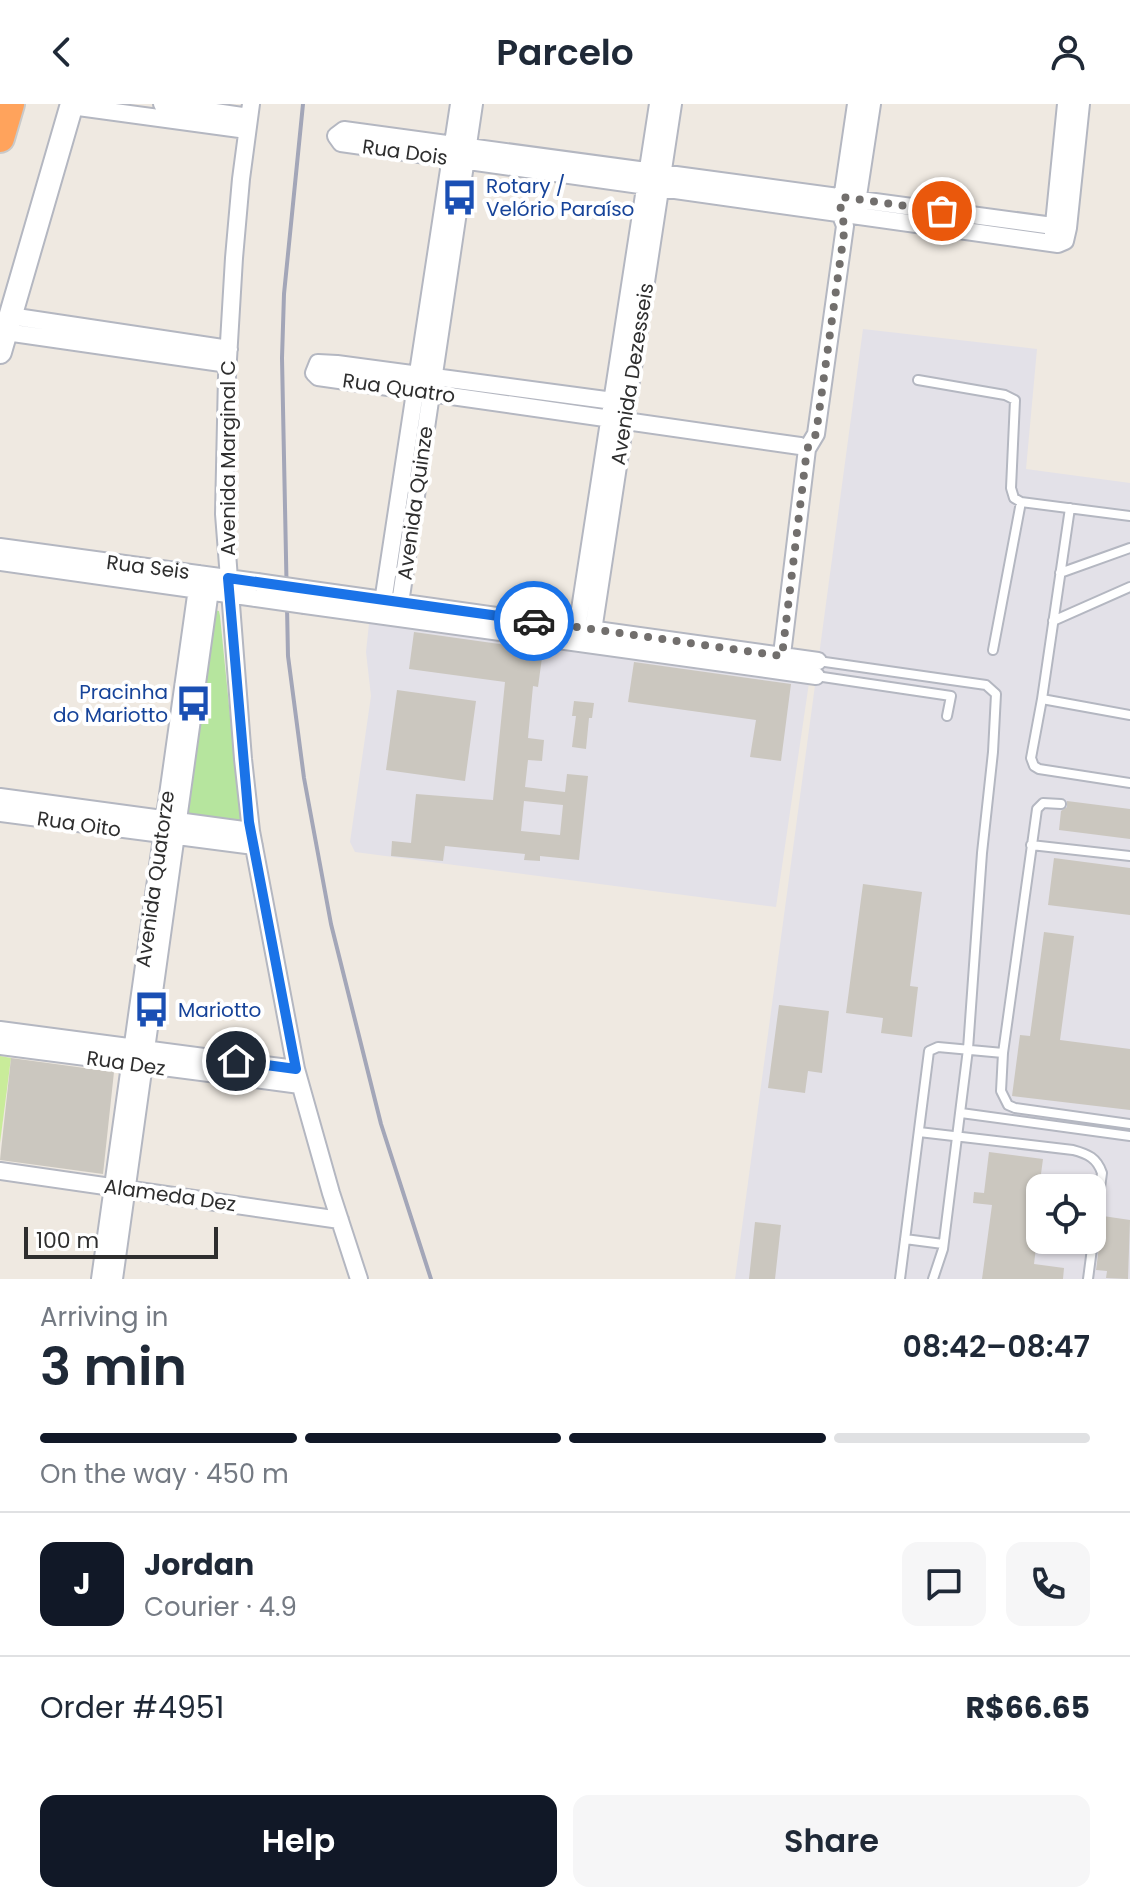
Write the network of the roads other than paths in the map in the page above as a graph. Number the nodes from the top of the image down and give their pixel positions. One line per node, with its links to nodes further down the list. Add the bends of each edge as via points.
1 (10, 104): 13 (highway)
2 (162, 104): 12 (street)
3 (459, 104): 14 (street, Avenida Quinze)
4 (474, 104): 14 (street, Avenida Quinze)
5 (658, 104): 15 (street, Avenida Dezesseis)
6 (673, 104): 15 (street, Avenida Dezesseis)
7 (856, 104): 16 (street)
8 (872, 104): 16 (street)
9 (1066, 104): 17 (street)
10 (1081, 104): 17 (street)
11 (72, 105): 12 (street); 18 (main road)
12 (249, 117): 19 (street, Avenida Marginal C)
13 (0, 138)
14 (459, 152): 14 (street, Rua Dois, via 344,130 336,133 341,143); 15 (street, Rua Dois); 22 (street, Avenida Quinze)
15 (655, 179): 16 (street, Rua Dois); 23 (street, Avenida Dezesseis)
16 (848, 210): 17 (street, Rua Dois); 24 (street, via 816,434)
17 (1060, 233)
18 (5, 333): 19 (street)
19 (228, 356): 32 (street, Avenida Marginal C, via 224,514)
20 (336, 371): 22 (street, Rua Quatro)
21 (918, 380): 25 (lane, via 1015,400 1011,491)
22 (425, 384): 23 (street, Rua Quatro); 34 (street, Avenida Quinze)
23 (619, 410): 24 (street, Rua Quatro); 36 (street, Avenida Dezesseis)
24 (807, 449): 38 (street)
25 (1021, 502): 26 (lane); 37 (lane)
26 (1070, 508): 27 (lane); 31 (lane)
27 (1130, 516)
28 (0, 547): 32 (street, Rua Seis)
29 (1130, 548): 31 (lane)
30 (0, 562): 32 (street, Rua Seis)
31 (1060, 573): 35 (lane)
32 (212, 584): 34 (street, Rua Seis, bridge); 47 (street, Avenida Quatorze); 48 (street, Avenida Marginal C)
33 (1130, 587): 35 (lane)
34 (391, 609): 36 (street, Rua Seis)
35 (1053, 621): 40 (lane)
36 (584, 636): 38 (street, Rua Seis)
37 (993, 650)
38 (774, 663): 39 (street, Rua Seis)
39 (817, 668): 42 (lane, via 951,696); 53 (lane, via 986,685 996,694)
40 (1042, 699): 41 (lane); 43 (lane, via 1034,766)
41 (1130, 715)
42 (947, 716)
43 (1130, 783)
44 (0, 797): 47 (street, Rua Oito)
45 (1061, 804): 49 (lane, via 1043,803 1037,809)
46 (0, 813): 47 (street, Rua Oito)
47 (170, 828): 48 (street, Rua Oito); 55 (street, Avenida Quatorze)
48 (252, 839): 56 (street, Avenida Marginal C)
49 (1031, 845): 50 (lane); 54 (lane)
50 (1130, 856)
51 (0, 1030): 55 (street, Rua Dez)
52 (0, 1046): 55 (street, Rua Dez)
53 (968, 1049): 54 (lane); 57 (lane); 59 (lane, via 929,1051)
54 (1003, 1053): 58 (lane, via 1001,1091 1008,1105)
55 (138, 1057): 56 (street, Rua Dez); 63 (street, Avenida Quatorze)
56 (298, 1077): 64 (street, Avenida Marginal C)
57 (961, 1113): 60 (lane); 61 (lane)
58 (1130, 1124)
59 (919, 1132): 60 (lane); 65 (lane)
60 (958, 1136): 66 (lane); 72 (lane, via 1073,1150 1099,1163)
61 (1130, 1136)
62 (0, 1171): 63 (street, Alameda Dez)
63 (120, 1188): 64 (street, Alameda Dez); 67 (street, Avenida Quatorze); 68 (street, Avenida Quatorze)
64 (340, 1220): 69 (street, Avenida Marginal C)
65 (905, 1239): 66 (lane); 70 (lane)
66 (943, 1244): 71 (lane)
67 (100, 1279)
68 (114, 1279)
69 (359, 1279)
70 (900, 1279)
71 (933, 1279)
72 (1088, 1279)

